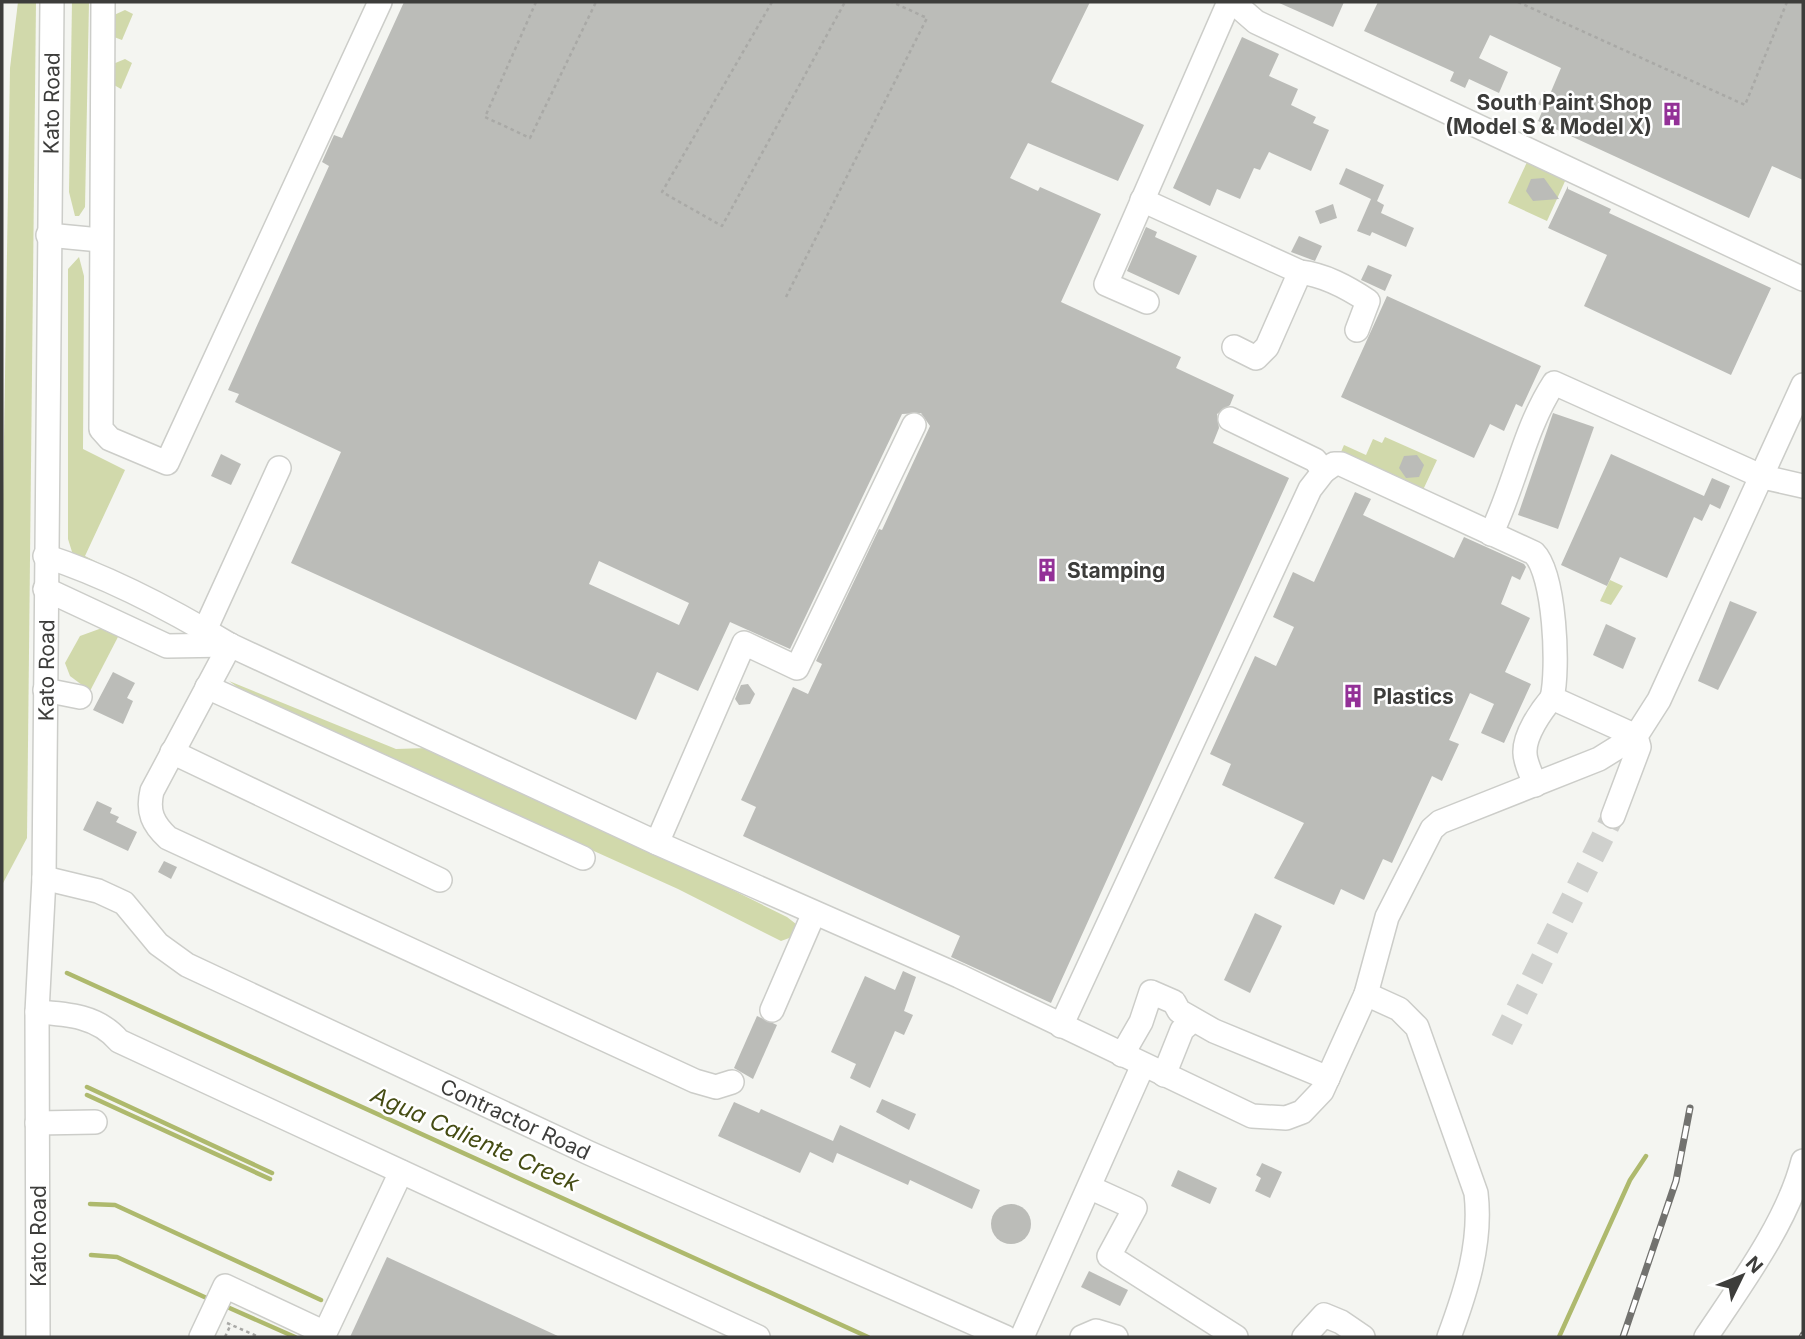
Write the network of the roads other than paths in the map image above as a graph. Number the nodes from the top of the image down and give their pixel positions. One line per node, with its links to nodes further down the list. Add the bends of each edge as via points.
1 (52, 2): 6 (street, Kato Road)
2 (103, 2): 7 (street)
3 (380, 2): 7 (street, via 167,463 110,439 101,429)
4 (1231, 2): 5 (street); 9 (street, via 1256,22)
5 (1142, 200): 8 (street); 10 (street, via 1105,284)
6 (48, 235): 7 (street); 21 (street, Kato Road)
7 (100, 240)
8 (1300, 272): 11 (street, via 1348,288 1368,301); 12 (street, via 1268,348 1256,358)
9 (1803, 279)
10 (1147, 302)
11 (1357, 330)
12 (1234, 347)
13 (1803, 385): 18 (street)
14 (1230, 419): 17 (street, via 1315,460)
15 (914, 425): 33 (street, via 797,668 744,643)
16 (279, 468): 23 (street)
17 (1324, 471): 20 (street, via 1341,464); 42 (street, via 1310,489)
18 (1762, 477): 19 (street); 20 (street, via 1554,383 1537,409); 29 (street, via 1659,700)
19 (1803, 486)
20 (1491, 534): 28 (street, via 1534,553 1546,572 1556,668)
21 (45, 556): 22 (street, Kato Road); 23 (street, via 138,595)
22 (45, 589): 24 (street, via 167,646); 26 (street, Kato Road)
23 (205, 630): 24 (street)
24 (230, 645): 25 (street); 33 (street)
25 (207, 687): 30 (street); 34 (street)
26 (45, 690): 27 (street); 35 (street, Kato Road)
27 (80, 697)
28 (1552, 698): 29 (street); 31 (street, via 1527,741 1525,753)
29 (1636, 736): 31 (street, via 1612,753); 32 (street, via 1639,747)
30 (172, 752): 36 (street); 46 (street, via 152,791 149,809 155,824 169,838 695,1081 716,1087)
31 (1535, 785): 38 (street, via 1432,829 1384,924)
32 (1613, 816)
33 (657, 843): 37 (street)
34 (583, 859)
35 (44, 878): 40 (street, Kato Road); 55 (street, Contractor Road, via 98,891 124,903 158,944 187,965 602,1158)
36 (440, 880)
37 (814, 913): 39 (street); 42 (street)
38 (1366, 994): 45 (street); 62 (street, via 1399,1009 1417,1027 1476,1193 1478,1218 1471,1269)
39 (772, 1010)
40 (37, 1012): 48 (street, Kato Road); 50 (street, via 75,1014 110,1030 119,1041)
41 (1193, 1020): 43 (street, via 1174,1002 1152,992); 44 (street); 45 (street)
42 (1061, 1026): 43 (street)
43 (1122, 1055): 44 (street)
44 (1153, 1070): 45 (street, via 1252,1116 1269,1119 1302,1112); 51 (street)
45 (1328, 1078)
46 (732, 1082)
47 (95, 1122): 48 (street)
48 (37, 1123): 52 (street, Kato Road)
49 (1803, 1161): 63 (street, via 1798,1181 1761,1250)
50 (401, 1171): 53 (street, via 325,1333 225,1286 221,1320); 54 (street)
51 (1091, 1188): 56 (street); 59 (street, via 1135,1208 1109,1256)
52 (38, 1337)
53 (201, 1337)
54 (758, 1337)
55 (1005, 1337)
56 (1022, 1337)
57 (1082, 1337): 58 (street, via 1096,1331)
58 (1116, 1337)
59 (1236, 1337)
60 (1304, 1337): 61 (street, via 1324,1315)
61 (1363, 1337)
62 (1449, 1337)
63 (1706, 1337)

